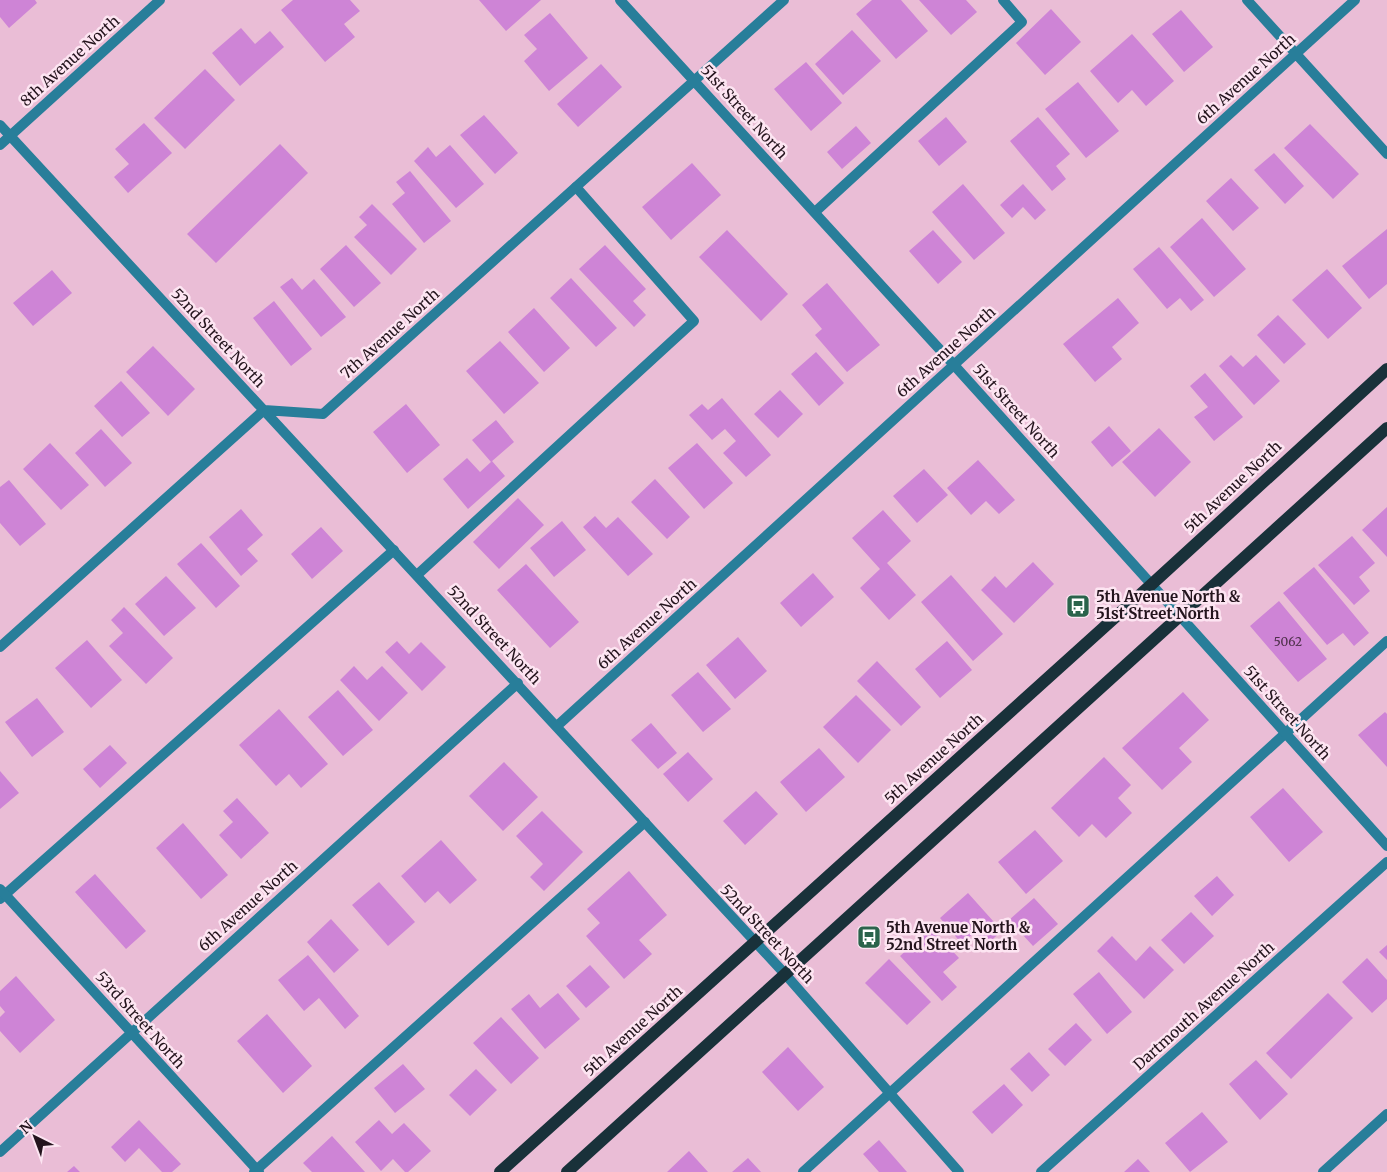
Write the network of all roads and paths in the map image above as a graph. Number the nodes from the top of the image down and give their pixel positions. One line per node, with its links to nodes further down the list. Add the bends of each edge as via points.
1 (160, 0): 10 (street, 8th Avenue North)
2 (620, 0): 8 (street, 51st Street North)
3 (784, 0): 8 (street, 7th Avenue North)
4 (1003, 0): 14 (street, via 1022,22)
5 (1247, 0): 7 (street)
6 (1355, 0): 7 (street, 6th Avenue North)
7 (1296, 54): 12 (street); 15 (street, 6th Avenue North)
8 (695, 80): 13 (street, 7th Avenue North); 14 (street, 51st Street North)
9 (0, 124): 10 (street, 52nd Street North)
10 (10, 136): 11 (street, 8th Avenue North); 17 (street, 52nd Street North)
11 (0, 145)
12 (1387, 154)
13 (576, 187): 17 (street, 7th Avenue North, via 323,414); 20 (street, via 694,321)
14 (815, 212): 15 (street, 51st Street North)
15 (954, 365): 21 (street, 51st Street North); 26 (street, 6th Avenue North)
16 (1387, 368): 21 (main road, 5th Avenue North)
17 (264, 410): 19 (street, 52nd Street North); 24 (street)
18 (1387, 428): 22 (main road)
19 (394, 550): 20 (street, 52nd Street North); 31 (street)
20 (417, 575): 25 (street, 52nd Street North)
21 (1152, 584): 22 (street, 51st Street North); 32 (main road, 5th Avenue North)
22 (1180, 615): 27 (street, 51st Street North); 33 (main road)
23 (1387, 641): 27 (street)
24 (0, 647)
25 (518, 683): 26 (street, 52nd Street North); 34 (street, 6th Avenue North)
26 (557, 726): 28 (street, 52nd Street North)
27 (1286, 733): 29 (street, 51st Street North); 35 (street)
28 (644, 822): 32 (street, 52nd Street North); 38 (street)
29 (1387, 846)
30 (1387, 862): 43 (street, Dartmouth Avenue North)
31 (2, 894): 34 (street, 53rd Street North)
32 (754, 943): 33 (street, 52nd Street North); 39 (main road, 5th Avenue North)
33 (785, 974): 35 (street, 52nd Street North); 40 (main road)
34 (130, 1032): 37 (street, 6th Avenue North); 38 (street, 53rd Street North)
35 (890, 1093): 41 (street); 42 (street, 52nd Street North)
36 (1387, 1114): 44 (street)
37 (0, 1152)
38 (256, 1171)
39 (500, 1172)
40 (567, 1172)
41 (803, 1172)
42 (959, 1172)
43 (1040, 1172)
44 (1323, 1172)

